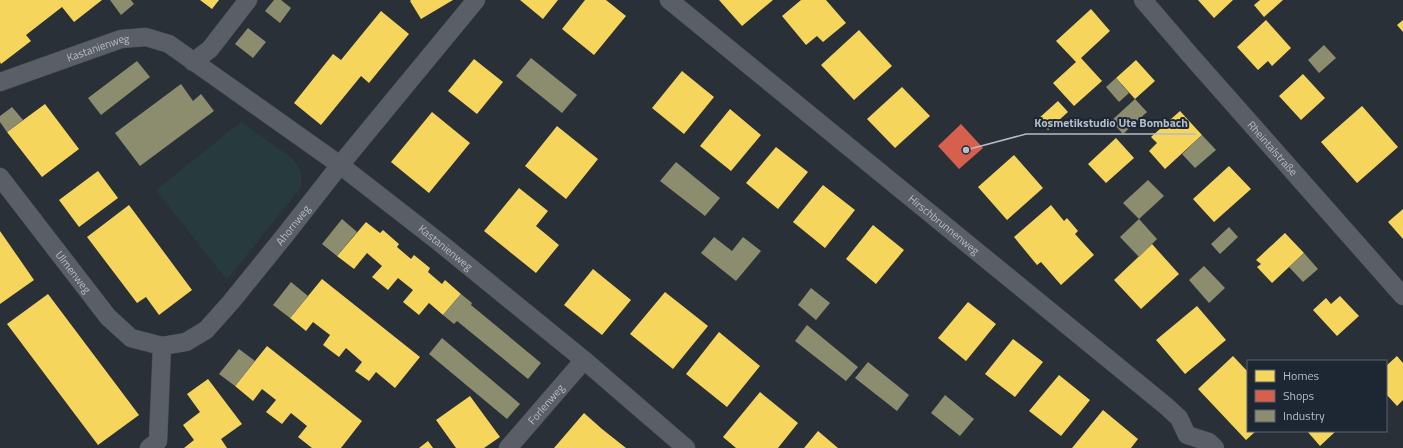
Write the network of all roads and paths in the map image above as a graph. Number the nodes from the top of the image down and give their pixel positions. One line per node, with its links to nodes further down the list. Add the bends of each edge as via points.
1 (248, 0): 5 (street, via 210,49)
2 (476, 0): 7 (street, Ahornweg)
3 (669, 0): 12 (street, Hirschbrunnenweg, via 1166,406 1179,418)
4 (1143, 0): 9 (street, Rheintalstraße)
5 (193, 62): 6 (street, Kastanienweg, via 169,44 146,37 122,39); 7 (street, Kastanienweg)
6 (0, 82)
7 (340, 165): 10 (street, Ahornweg, via 206,330 186,342); 11 (street, Kastanienweg)
8 (0, 177): 10 (street, Ulmenweg, via 108,317 131,338)
9 (1403, 296)
10 (162, 346): 13 (street, via 158,441)
11 (584, 360): 14 (street, Forlenweg); 15 (street, Kastanienweg)
12 (1184, 441): 16 (street, Hirschbrunnenweg, via 1209,442)
13 (149, 448)
14 (508, 448)
15 (686, 448)
16 (1215, 448)

